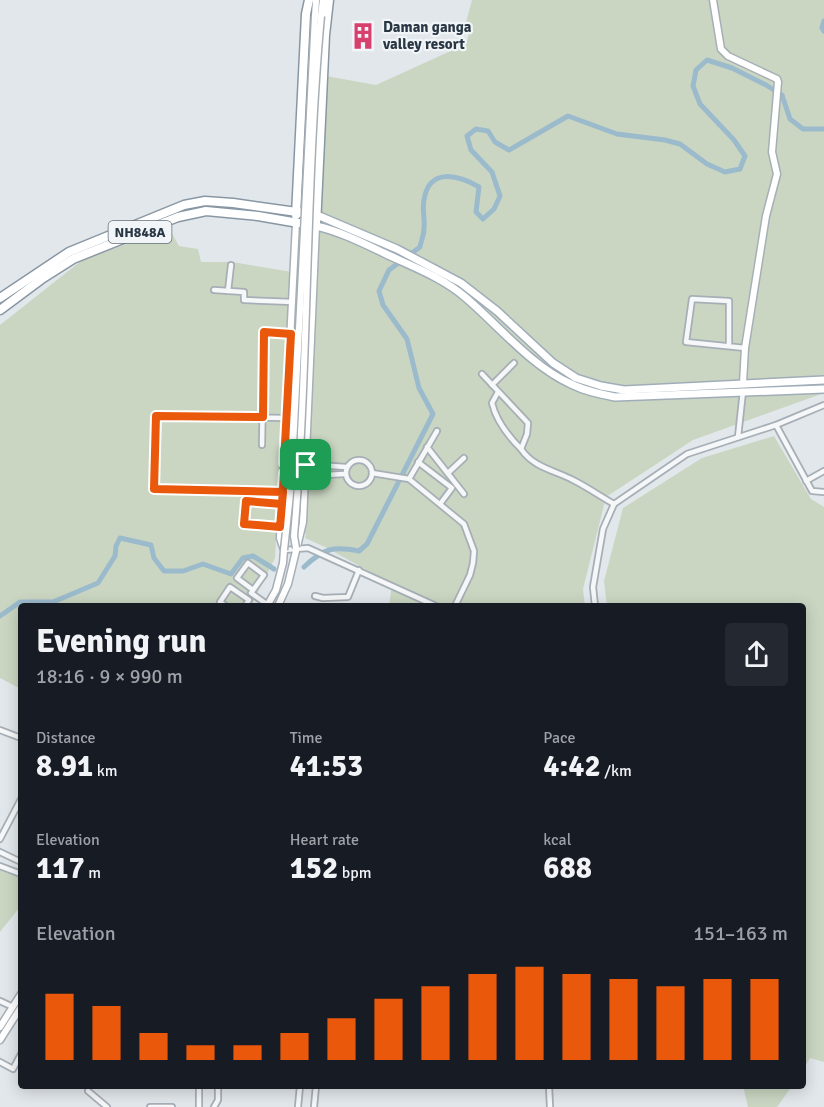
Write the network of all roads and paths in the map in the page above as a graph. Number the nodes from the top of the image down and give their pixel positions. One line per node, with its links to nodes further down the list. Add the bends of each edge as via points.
1 (309, 0): 7 (highway)
2 (316, 0): 6 (main road)
3 (323, 0): 6 (main road)
4 (329, 0): 8 (highway)
5 (713, 0): 19 (main road, via 721,49 728,57 778,82 772,152 777,174 766,216)
6 (318, 16): 61 (main road, bridge); 62 (main road, bridge)
7 (296, 212): 8 (highway); 9 (highway); 14 (highway, NH848A, via 205,201 184,206 69,252)
8 (317, 215): 10 (highway); 28 (main road, via 398,249 461,283 553,363 576,378 624,390)
9 (296, 223): 10 (highway); 15 (main road); 16 (highway, NH848A, via 206,211 178,217 73,259)
10 (316, 226): 28 (main road, via 414,267 463,295 535,360 571,384 615,397); 43 (main road)
11 (231, 265): 13 (street)
12 (214, 290): 13 (street)
13 (228, 291): 15 (street, via 244,292 244,300)
14 (0, 298)
15 (293, 302): 17 (main road)
16 (0, 310)
17 (291, 334): 20 (street, via 264,332); 33 (main road)
18 (729, 346): 18 (street, via 686,342 692,299 729,301); 19 (street)
19 (745, 348): 28 (main road)
20 (264, 359): 21 (street); 25 (street)
21 (271, 359)
22 (514, 363): 27 (street)
23 (482, 374): 27 (street)
24 (824, 380): 28 (main road)
25 (263, 383): 26 (street); 32 (street)
26 (270, 383)
27 (492, 386): 30 (street)
28 (743, 387): 29 (main road); 36 (street)
29 (824, 389)
30 (498, 392): 39 (street, via 492,403 494,414); 39 (street, via 528,423)
31 (824, 405): 34 (street)
32 (263, 417): 33 (street); 37 (street); 54 (street, via 156,416 154,489)
33 (286, 418): 42 (main road)
34 (776, 425): 36 (street); 52 (street)
35 (437, 431): 38 (street)
36 (738, 437): 59 (street, via 687,454)
37 (262, 445)
38 (428, 447): 41 (street); 48 (street)
39 (521, 449): 59 (street, via 543,468 570,478)
40 (464, 458): 48 (street)
41 (418, 462): 51 (street); 53 (street)
42 (284, 463): 43 (street); 46 (main road)
43 (306, 465): 44 (street); 50 (main road)
44 (346, 467): 47 (street, via 354,460 362,460); 49 (street)
45 (824, 471): 52 (street)
46 (284, 473): 50 (street); 54 (main road)
47 (372, 473): 49 (street, via 362,486 353,485); 51 (street)
48 (448, 473): 53 (street)
49 (345, 474): 50 (street)
50 (305, 476): 61 (main road, via 302,530)
51 (409, 479): 58 (street)
52 (806, 481): 55 (street, via 812,491)
53 (454, 486): 56 (street); 58 (street)
54 (283, 492): 57 (main road)
55 (824, 492)
56 (464, 494)
57 (282, 504): 60 (main road); 60 (street, via 246,501 244,524)
58 (440, 504): 72 (street, via 464,524 474,551 470,575)
59 (614, 504): 73 (street, via 603,529 593,587)
60 (280, 527): 62 (main road)
61 (296, 548): 62 (street); 63 (street, via 308,548); 70 (main road)
62 (284, 550): 69 (main road, via 278,584)
63 (359, 570): 65 (street, via 348,597); 71 (street)
64 (253, 590): 64 (street, via 237,578 248,563 264,575); 68 (street, via 251,593)
65 (315, 596)
66 (222, 603): 67 (street, via 230,587 249,600)
67 (247, 603)
68 (264, 603)
69 (268, 603)
70 (279, 603)
71 (430, 603)
72 (457, 603)
73 (595, 603)
74 (0, 730): 75 (street)
75 (18, 737)
76 (18, 805): 77 (street)
77 (15, 811): 78 (street); 79 (street)
78 (18, 812)
79 (0, 839)
80 (0, 852): 81 (street)
81 (18, 861)
82 (0, 866): 83 (street)
83 (18, 873)
84 (0, 1001): 85 (street)
85 (17, 1006): 86 (main road); 87 (main road)
86 (0, 1027)
87 (0, 1040)
88 (18, 1060): 89 (street, via 13,1069)
89 (0, 1062)
90 (199, 1089): 99 (street)
91 (218, 1089): 100 (street)
92 (300, 1089): 101 (street)
93 (316, 1089): 102 (street)
94 (549, 1089): 103 (street)
95 (88, 1091): 96 (street)
96 (107, 1107)
97 (150, 1107): 98 (street)
98 (172, 1107)
99 (199, 1107)
100 (214, 1107)
101 (298, 1107)
102 (314, 1107)
103 (550, 1107)

